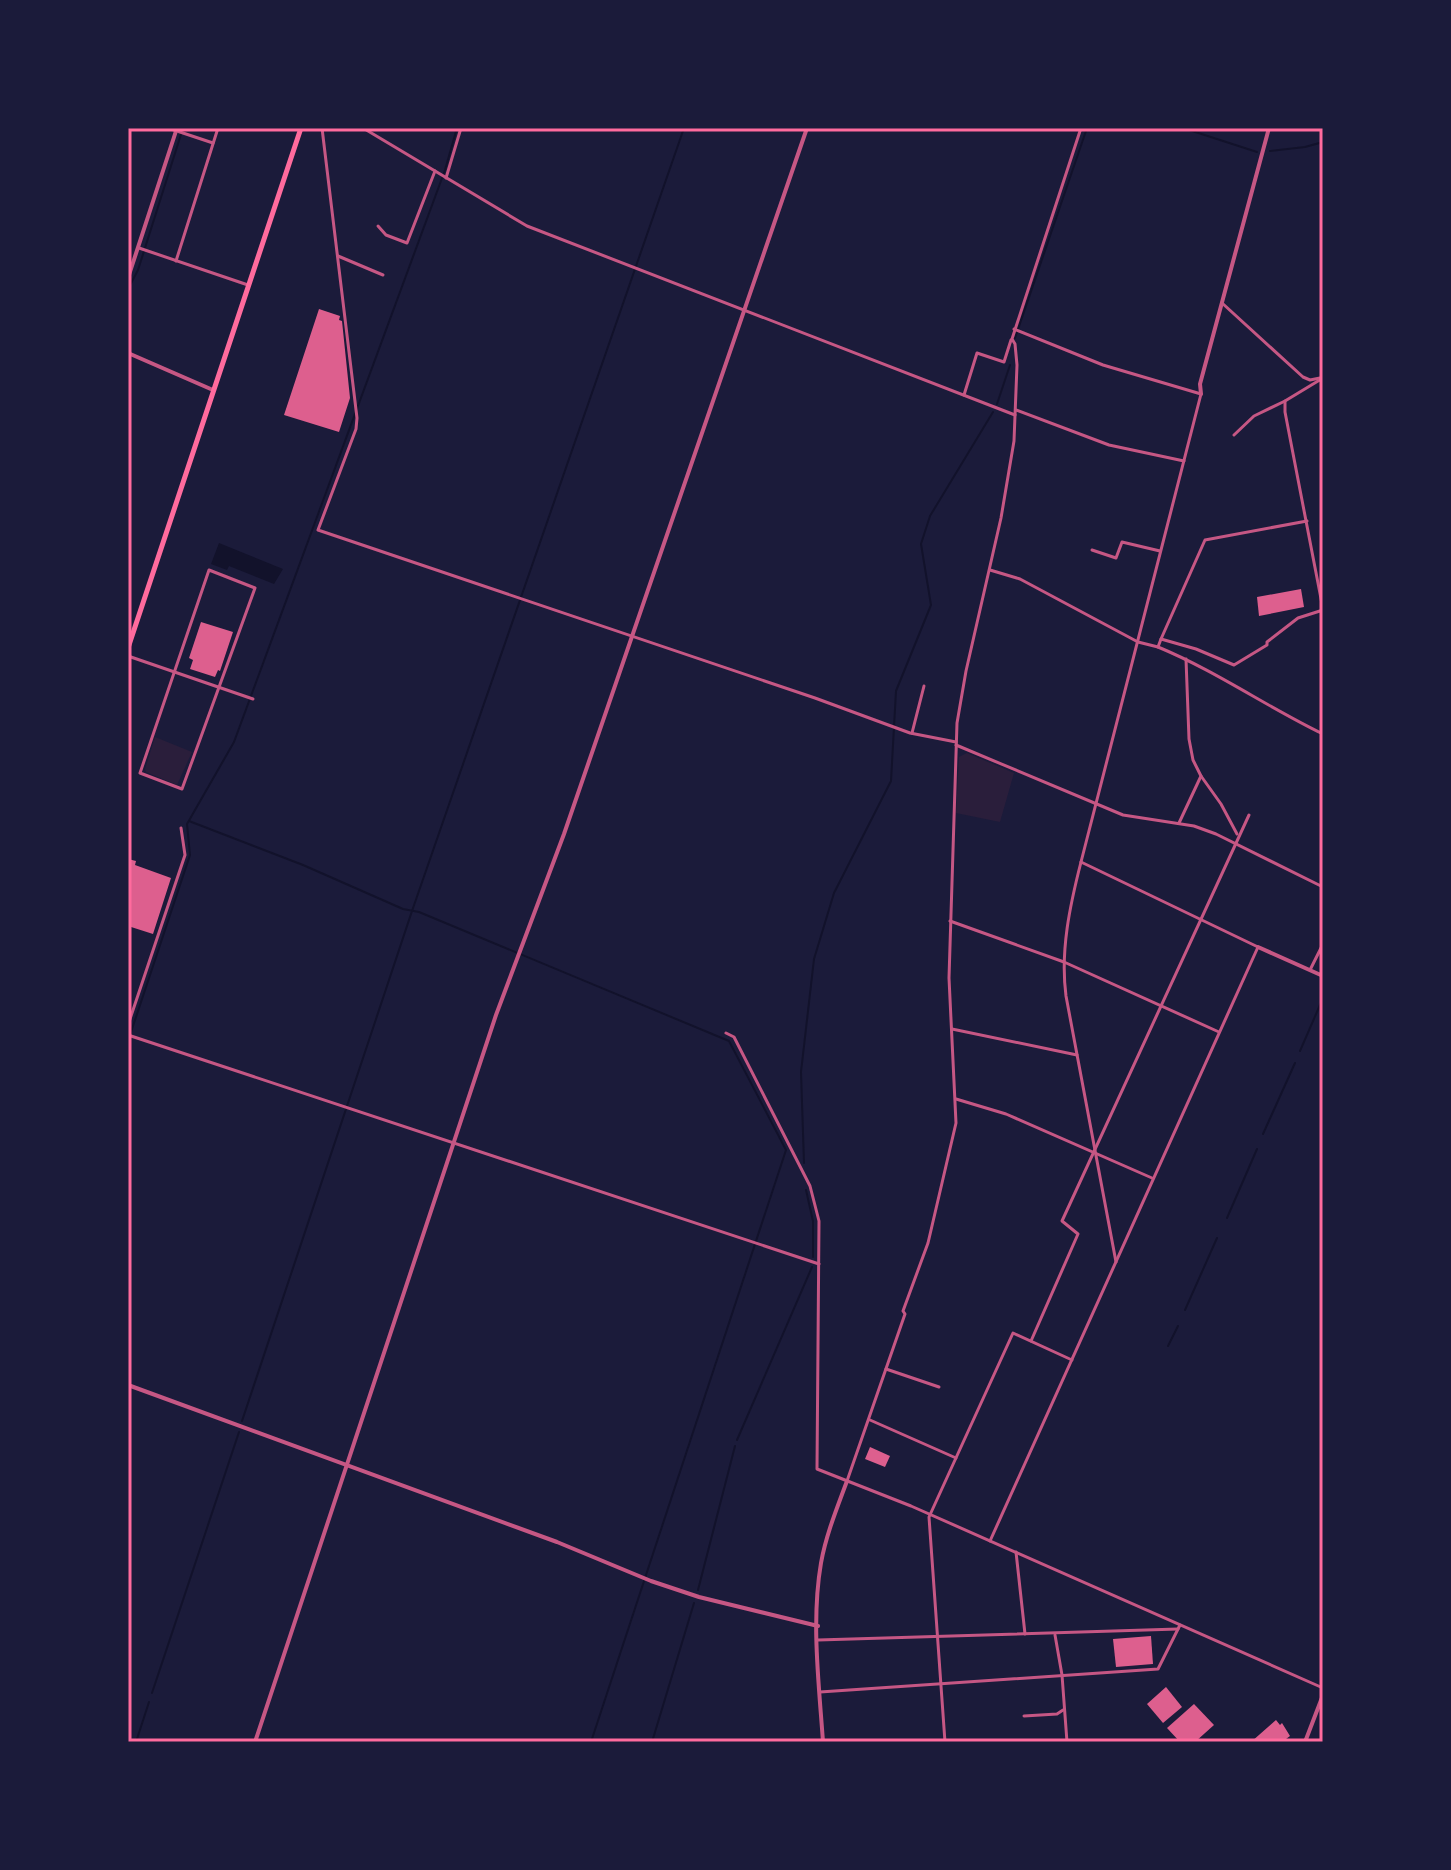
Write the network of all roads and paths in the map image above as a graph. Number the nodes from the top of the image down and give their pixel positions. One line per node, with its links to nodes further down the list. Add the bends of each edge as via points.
1 (168, 128): 10 (street)
2 (218, 128): 11 (street)
3 (301, 128): 20 (main road)
4 (322, 128): 16 (street)
5 (363, 128): 12 (street)
6 (461, 128): 13 (street)
7 (807, 128): 22 (street)
8 (1081, 128): 23 (street)
9 (1269, 128): 21 (street)
10 (176, 130): 11 (street); 15 (street)
11 (213, 143): 17 (street)
12 (436, 172): 13 (street); 14 (street, via 407,243)
13 (446, 178): 22 (street, via 527,226)
14 (378, 226)
15 (139, 248): 17 (street); 19 (street)
16 (338, 256): 18 (street); 39 (street, via 357,416 318,530)
17 (176, 261): 20 (street)
18 (383, 275)
19 (128, 278)
20 (248, 285): 27 (main road)
21 (1222, 303): 26 (street, via 1303,377); 28 (street)
22 (744, 310): 29 (street); 39 (street)
23 (1015, 330): 24 (street); 28 (street, via 1103,365)
24 (1012, 339): 29 (street, via 1004,362 977,353); 31 (street)
25 (128, 353): 27 (street)
26 (1323, 377): 30 (street)
27 (213, 390): 43 (main road)
28 (1201, 394): 33 (street)
29 (964, 395): 31 (street)
30 (1285, 401): 32 (street, via 1254,416); 34 (street)
31 (1015, 413): 33 (street, via 1109,445); 37 (street)
32 (1234, 435)
33 (1184, 461): 36 (street)
34 (1307, 521): 38 (street); 40 (street, via 1205,540)
35 (1092, 550): 36 (street, via 1116,558 1122,542)
36 (1161, 551): 41 (street)
37 (990, 570): 41 (street, via 1020,579); 52 (street, via 962,688)
38 (1323, 610): 40 (street, via 1298,618 1238,665)
39 (632, 635): 50 (street); 77 (street)
40 (1161, 639): 42 (street)
41 (1138, 642): 42 (street); 54 (street)
42 (1158, 647): 45 (street)
43 (128, 648)
44 (128, 656): 46 (street)
45 (1186, 659): 51 (street); 53 (street, via 1188,728)
46 (173, 672): 48 (street); 48 (street, via 140,773 182,789); 48 (street, via 209,570 255,588)
47 (924, 686): 50 (street)
48 (220, 687): 49 (street)
49 (253, 699)
50 (912, 733): 52 (street)
51 (1323, 734)
52 (956, 744): 54 (street); 63 (street)
53 (1201, 776): 56 (street); 58 (street)
54 (1096, 804): 56 (street, via 1123,815); 60 (street)
55 (1249, 815): 58 (street)
56 (1179, 823): 59 (street)
57 (181, 828): 70 (street, via 185,855)
58 (1238, 835): 59 (street)
59 (1235, 843): 61 (street); 62 (street)
60 (1081, 862): 62 (street); 66 (street)
61 (1323, 887)
62 (1201, 918): 65 (street); 69 (street)
63 (950, 921): 66 (street); 71 (street)
64 (1323, 944): 67 (street)
65 (1258, 947): 67 (street); 72 (street)
66 (1064, 962): 69 (street); 75 (street)
67 (1310, 970): 68 (street)
68 (1323, 976)
69 (1161, 1006): 72 (street); 78 (street)
70 (128, 1025)
71 (952, 1029): 75 (street); 76 (street)
72 (1219, 1032): 79 (street)
73 (726, 1033): 81 (street, via 734,1037 810,1186 819,1221)
74 (130, 1036): 77 (street)
75 (1077, 1055): 78 (street)
76 (956, 1099): 78 (street, via 1006,1114); 84 (street, via 954,1140 928,1243)
77 (453, 1144): 81 (street); 89 (street)
78 (1095, 1153): 79 (street); 80 (street); 82 (street, via 1062,1221 1078,1234)
79 (1153, 1179): 80 (street)
80 (1116, 1262): 83 (street)
81 (819, 1264): 90 (street, via 817,1469)
82 (1031, 1341): 83 (street); 88 (street, via 1013,1333)
83 (1072, 1360): 92 (street)
84 (886, 1369): 86 (street); 87 (street)
85 (128, 1385): 89 (street)
86 (939, 1387)
87 (870, 1420): 88 (street); 90 (street)
88 (956, 1458): 91 (street)
89 (347, 1465): 94 (street, via 650,1581); 107 (street)
90 (847, 1481): 91 (street); 94 (street, via 821,1564)
91 (930, 1515): 92 (street); 98 (street)
92 (990, 1541): 93 (street)
93 (1016, 1552): 95 (street); 97 (street)
94 (818, 1626): 99 (street)
95 (1179, 1627): 96 (street); 100 (street, via 1158,1669); 102 (street)
96 (1055, 1633): 97 (street); 100 (street)
97 (1025, 1634): 98 (street)
98 (939, 1637): 99 (street); 101 (street)
99 (818, 1640): 103 (street)
100 (1062, 1675): 101 (street); 105 (street)
101 (942, 1682): 103 (street); 109 (street)
102 (1323, 1688)
103 (820, 1692): 108 (street)
104 (1323, 1695): 111 (street)
105 (1065, 1708): 106 (street, via 1057,1714); 110 (street)
106 (1024, 1716)
107 (255, 1742)
108 (823, 1742)
109 (945, 1742)
110 (1067, 1742)
111 (1305, 1742)

